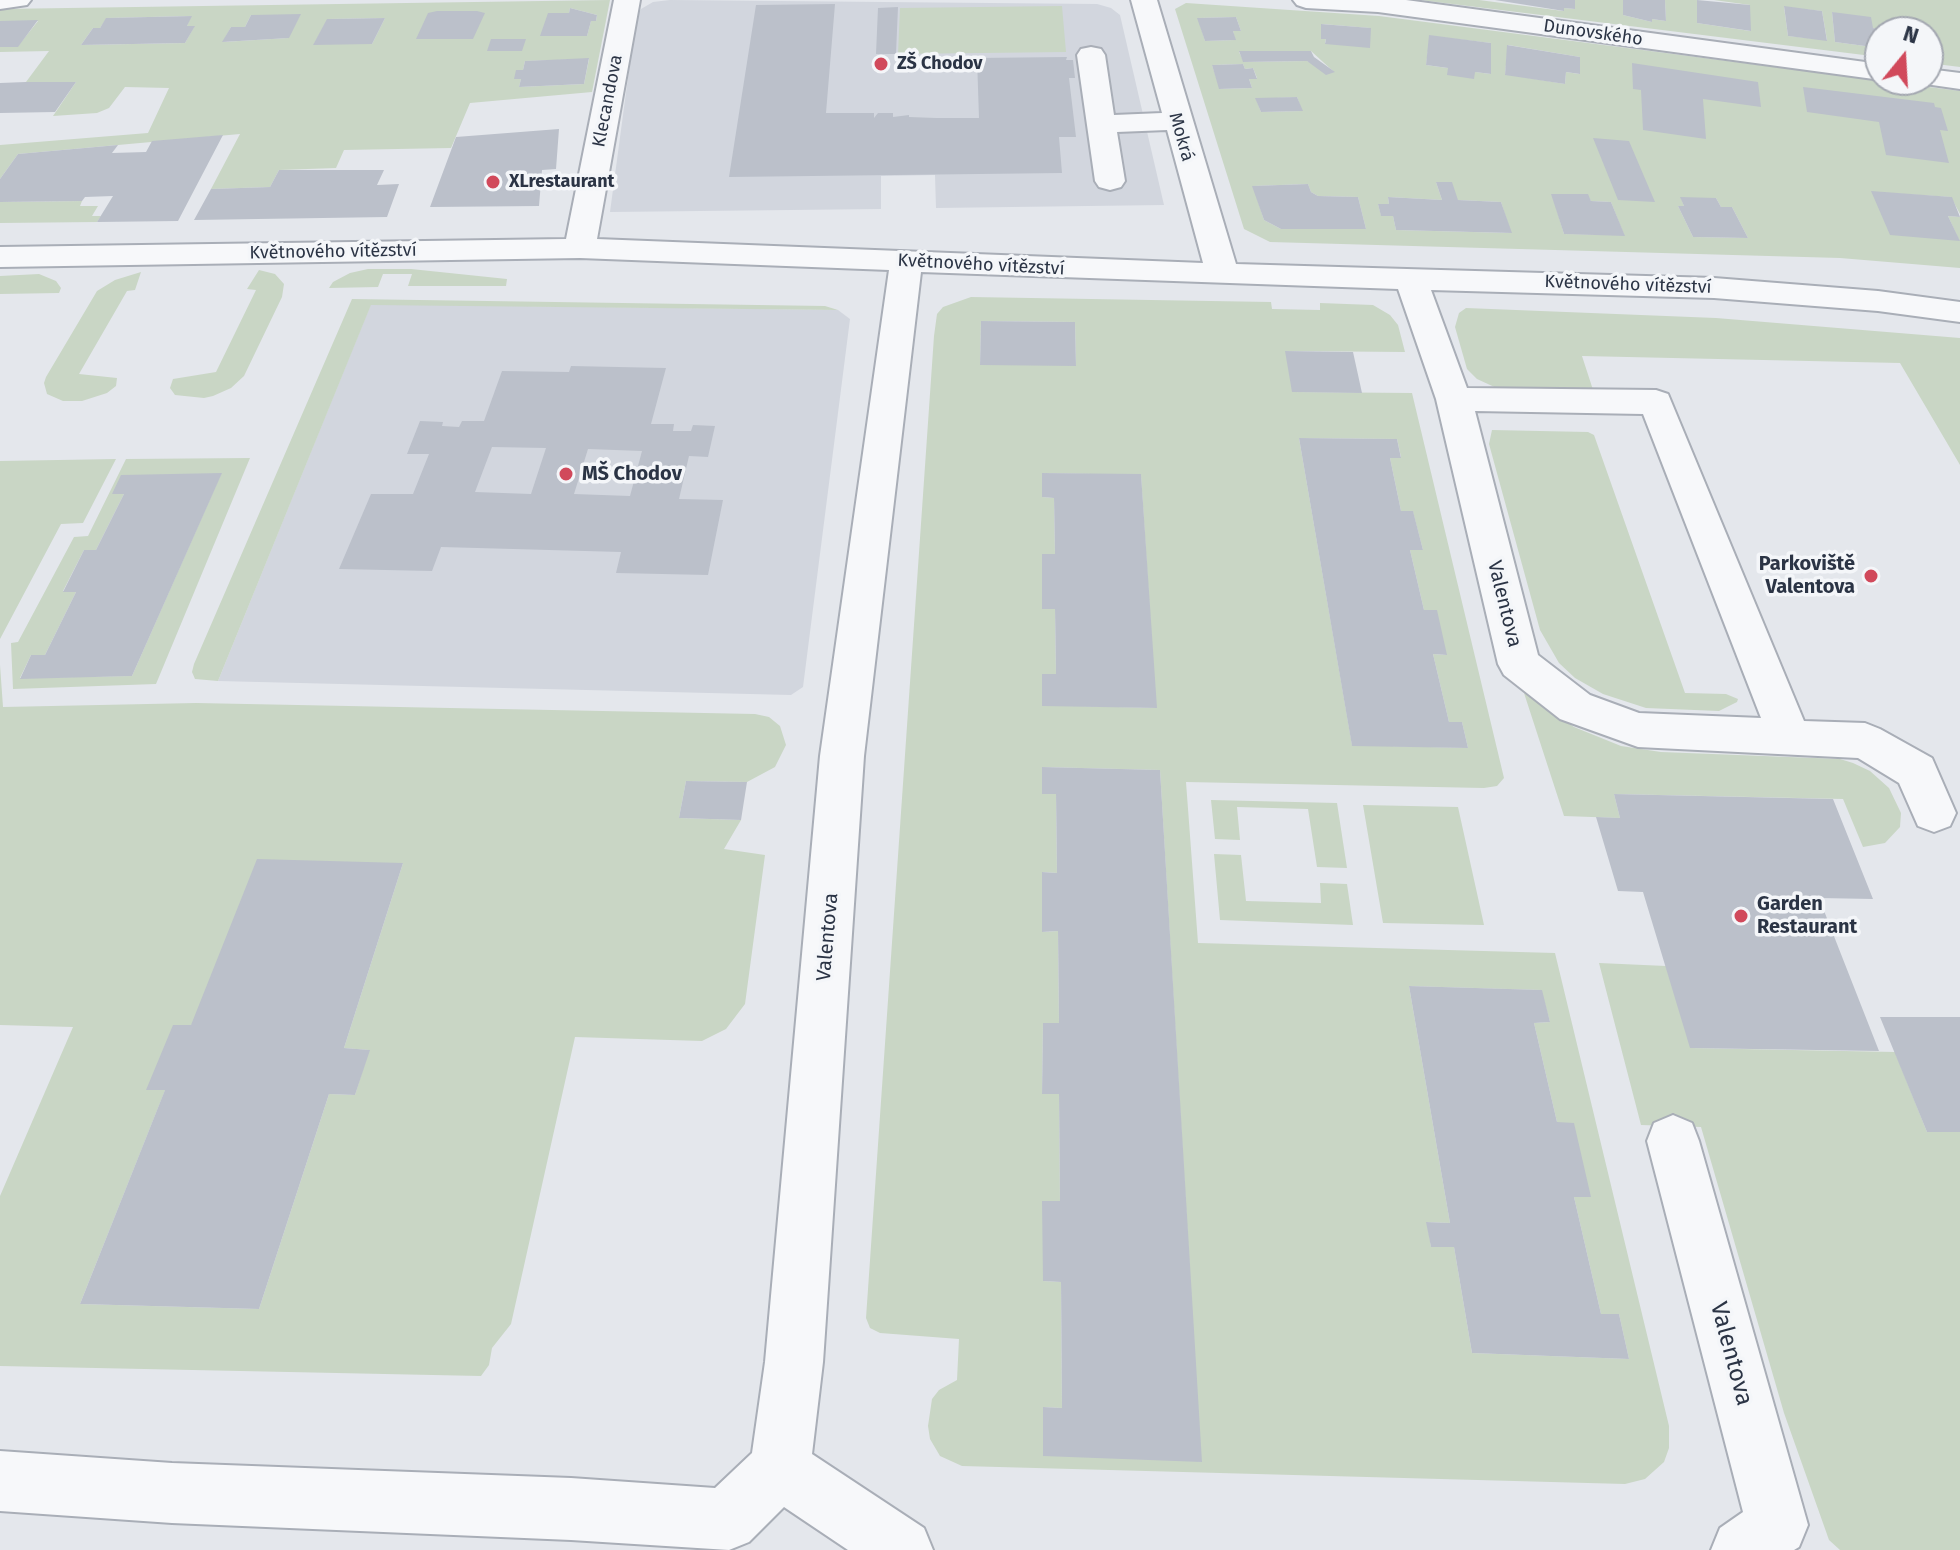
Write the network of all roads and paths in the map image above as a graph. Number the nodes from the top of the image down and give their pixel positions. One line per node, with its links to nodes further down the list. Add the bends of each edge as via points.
1 (18, 0): 5 (street)
2 (627, 0): 11 (street, Klecandova)
3 (1144, 0): 8 (street, Mokrá)
4 (1306, 0): 7 (street, Dunovského, via 1378,4)
5 (0, 1)
6 (1091, 55): 9 (street)
7 (1864, 70)
8 (1176, 121): 9 (street); 14 (street, Mokrá)
9 (1101, 124): 10 (street)
10 (1110, 181)
11 (580, 248): 12 (street, Květnového vítězství); 13 (street, Květnového vítězství)
12 (0, 257)
13 (906, 262): 14 (street, Květnového vítězství); 21 (street, Valentova, via 842,756 794,1362)
14 (1222, 272): 15 (street, Květnového vítězství)
15 (1411, 278): 16 (street, Květnového vítězství, via 1714,288); 17 (street, Valentova)
16 (1960, 312)
17 (1454, 399): 18 (street, Valentova, via 1519,664 1575,707 1638,730); 18 (street, via 1656,402)
18 (1790, 738): 19 (street, Valentova, via 1865,741 1916,771)
19 (1934, 813)
20 (1673, 1141): 24 (street, Valentova, via 1777,1525)
21 (780, 1468): 22 (street, via 727,1520); 23 (street)
22 (0, 1481)
23 (902, 1550)
24 (1742, 1550)

